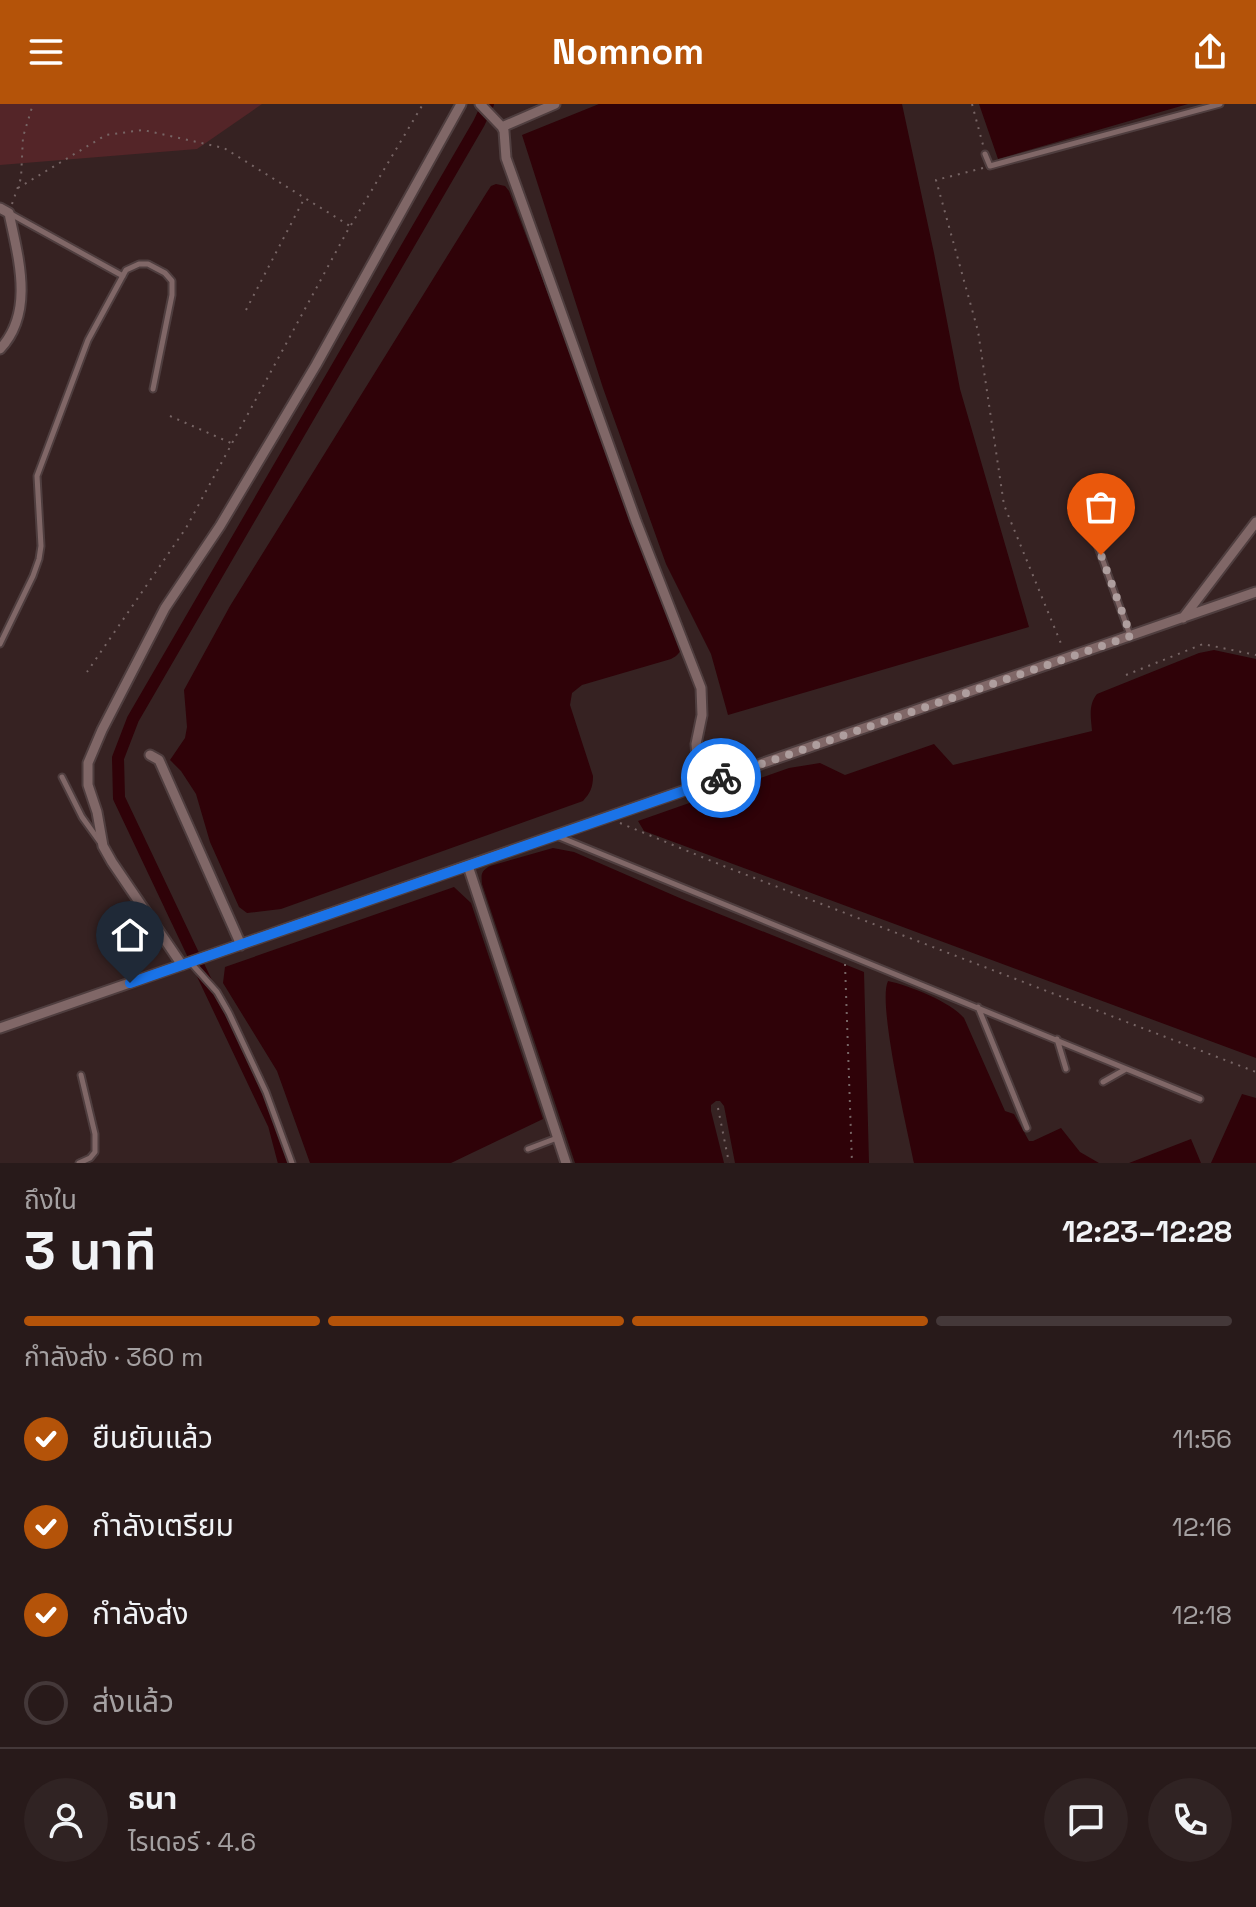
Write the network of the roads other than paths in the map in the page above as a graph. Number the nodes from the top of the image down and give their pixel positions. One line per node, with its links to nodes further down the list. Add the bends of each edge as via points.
1 (461, 104): 21 (street, via 316,365 165,608 102,730 87,774)
2 (480, 104): 5 (street)
3 (555, 104): 5 (street)
4 (1220, 104): 6 (lane, via 990,166)
5 (502, 127): 19 (street, via 506,158 701,688 696,744)
6 (985, 154)
7 (4, 210): 8 (lane); 9 (street, via 16,246 22,301 15,328)
8 (123, 276): 10 (lane, via 126,270 148,264 172,281); 16 (lane, via 88,340 37,476 39,559)
9 (0, 349)
10 (153, 389)
11 (1256, 522): 14 (street)
12 (1091, 528): 15 (lane)
13 (1256, 592): 14 (street)
14 (1183, 618): 15 (street)
15 (1131, 636): 19 (street)
16 (0, 644)
17 (150, 755): 23 (street, via 159,760)
18 (62, 777): 21 (lane)
19 (705, 784): 20 (street)
20 (556, 835): 22 (street); 25 (lane)
21 (103, 846): 24 (street)
22 (468, 866): 23 (street); 34 (street)
23 (241, 945): 24 (street)
24 (186, 964): 26 (street); 37 (lane, via 217,992 229,1013)
25 (978, 1006): 27 (lane); 33 (lane)
26 (0, 1028)
27 (1057, 1039): 28 (lane); 29 (lane)
28 (1066, 1069)
29 (1127, 1069): 31 (lane); 32 (lane)
30 (81, 1075): 36 (lane, via 95,1152)
31 (1103, 1082)
32 (1200, 1099)
33 (1027, 1128)
34 (557, 1138): 35 (lane); 38 (street)
35 (528, 1149)
36 (79, 1163)
37 (292, 1163)
38 (566, 1163)

